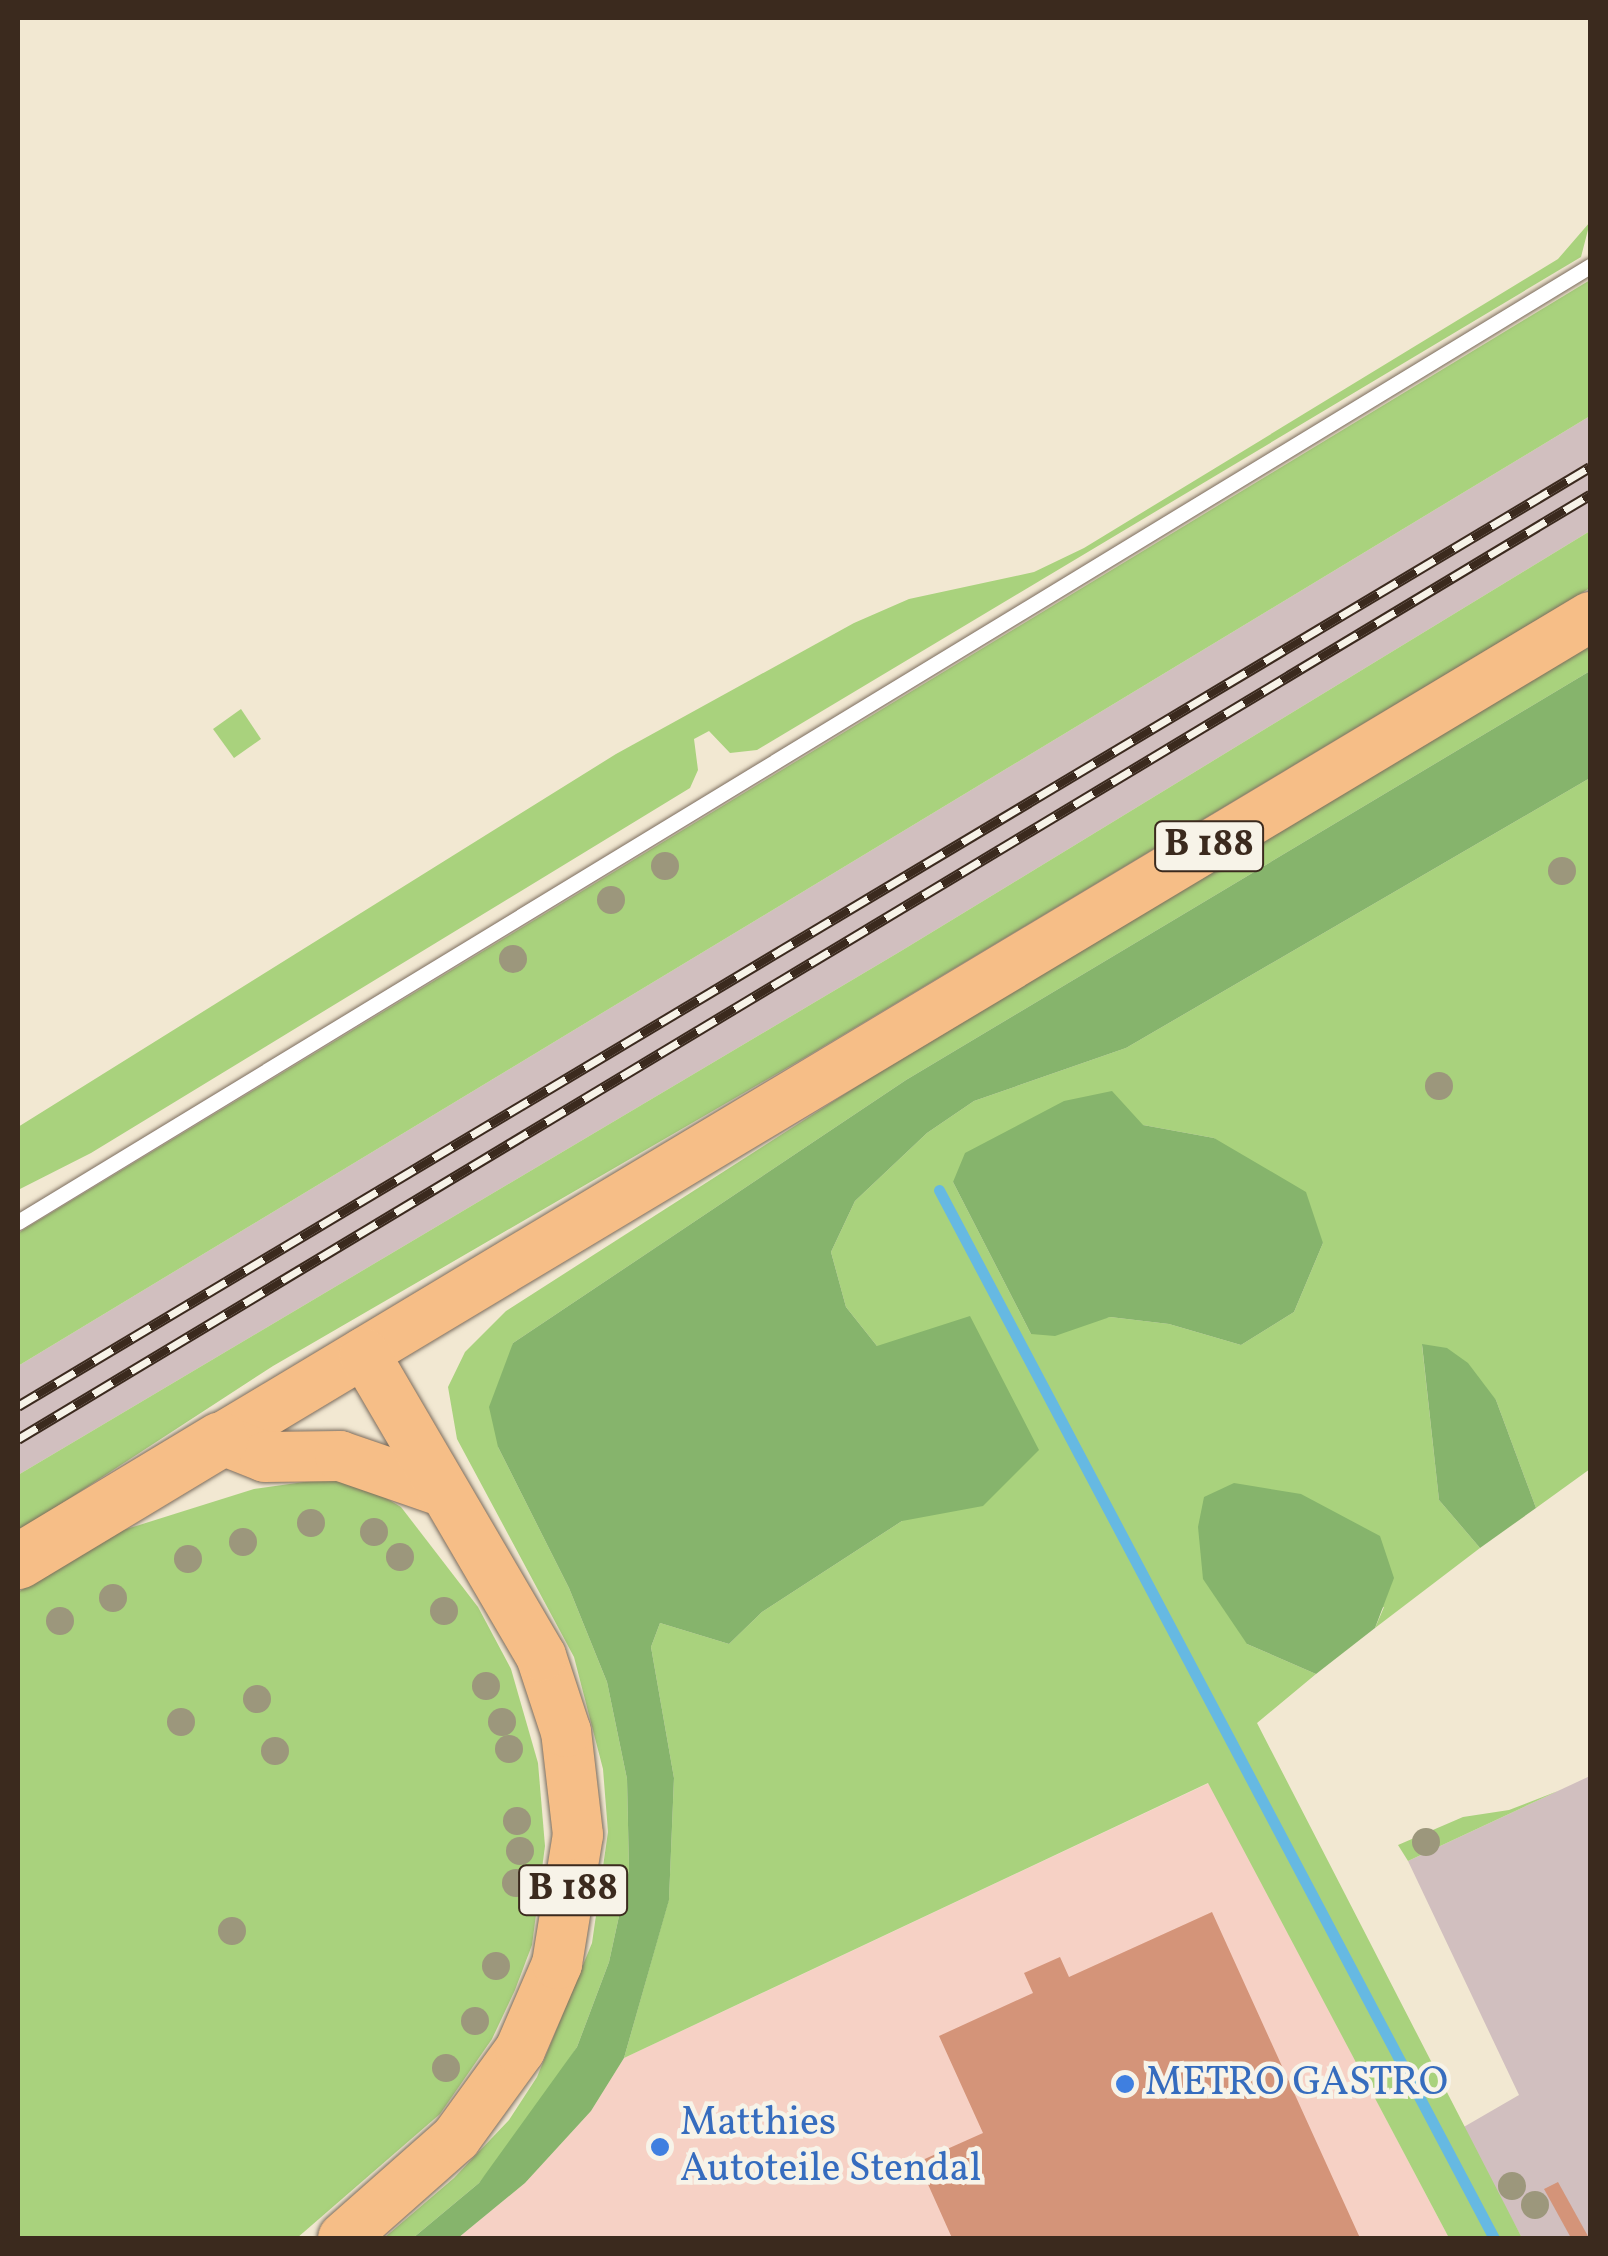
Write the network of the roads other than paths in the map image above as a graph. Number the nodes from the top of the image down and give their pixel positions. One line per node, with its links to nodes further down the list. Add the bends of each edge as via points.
1 (1590, 266): 3 (lane)
2 (1590, 617): 4 (main road, B 188)
3 (18, 1222)
4 (364, 1353): 5 (main road, B 188); 6 (main road, B 188)
5 (220, 1439): 6 (main road, via 265,1457 340,1456); 7 (highway, B 188)
6 (444, 1492): 8 (main road, B 188, via 520,1614 555,1694 577,1800 576,1871 557,1964 504,2077 440,2156)
7 (18, 1561)
8 (343, 2238)

